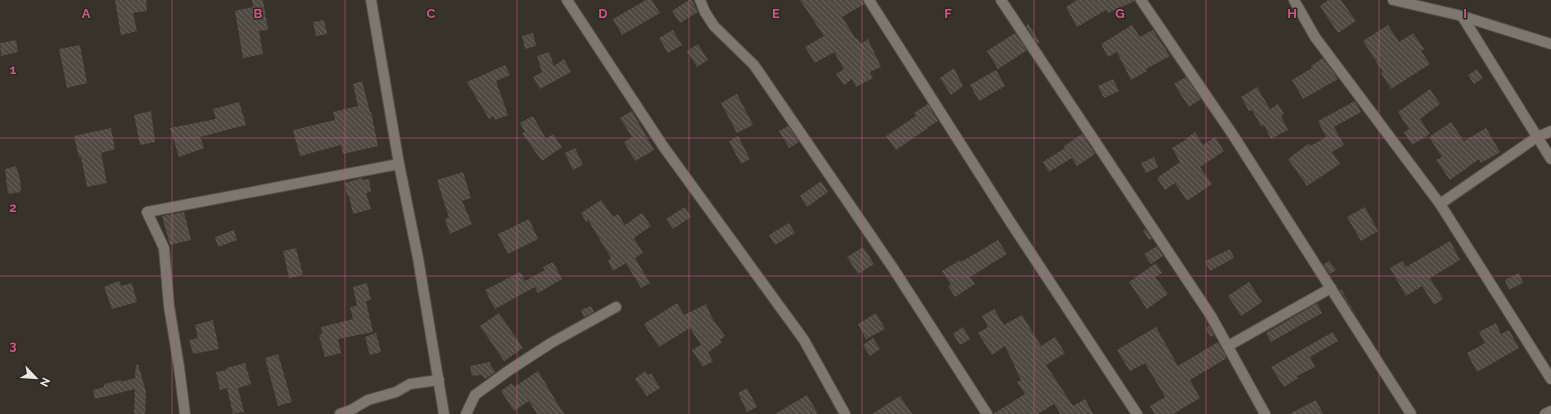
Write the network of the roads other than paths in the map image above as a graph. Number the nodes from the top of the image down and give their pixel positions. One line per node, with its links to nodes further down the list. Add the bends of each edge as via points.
1 (371, 0): 14 (street)
2 (567, 0): 26 (street, via 663,146 804,340)
3 (700, 0): 27 (street, via 714,26 759,71 892,268)
4 (868, 0): 28 (street)
5 (1001, 0): 18 (street, via 1211,316)
6 (1142, 0): 16 (street, via 1234,135)
7 (1294, 0): 15 (street, via 1316,37)
8 (1393, 0): 9 (street)
9 (1462, 16): 10 (street); 12 (street)
10 (1551, 44)
11 (1551, 131): 12 (street)
12 (1537, 138): 13 (street); 15 (street)
13 (1551, 160)
14 (399, 164): 20 (street); 22 (street, via 147,212 164,248 169,306)
15 (1440, 204): 19 (street)
16 (1331, 288): 18 (street); 30 (street)
17 (616, 307): 25 (street, via 551,343 508,371 475,395)
18 (1228, 346): 29 (street)
19 (1551, 379)
20 (439, 380): 23 (street, via 410,384); 24 (street)
21 (1551, 411): 31 (street)
22 (185, 414)
23 (340, 414)
24 (444, 414)
25 (466, 414)
26 (846, 414)
27 (986, 414)
28 (1137, 414)
29 (1265, 414)
30 (1411, 414)
31 (1545, 414)

